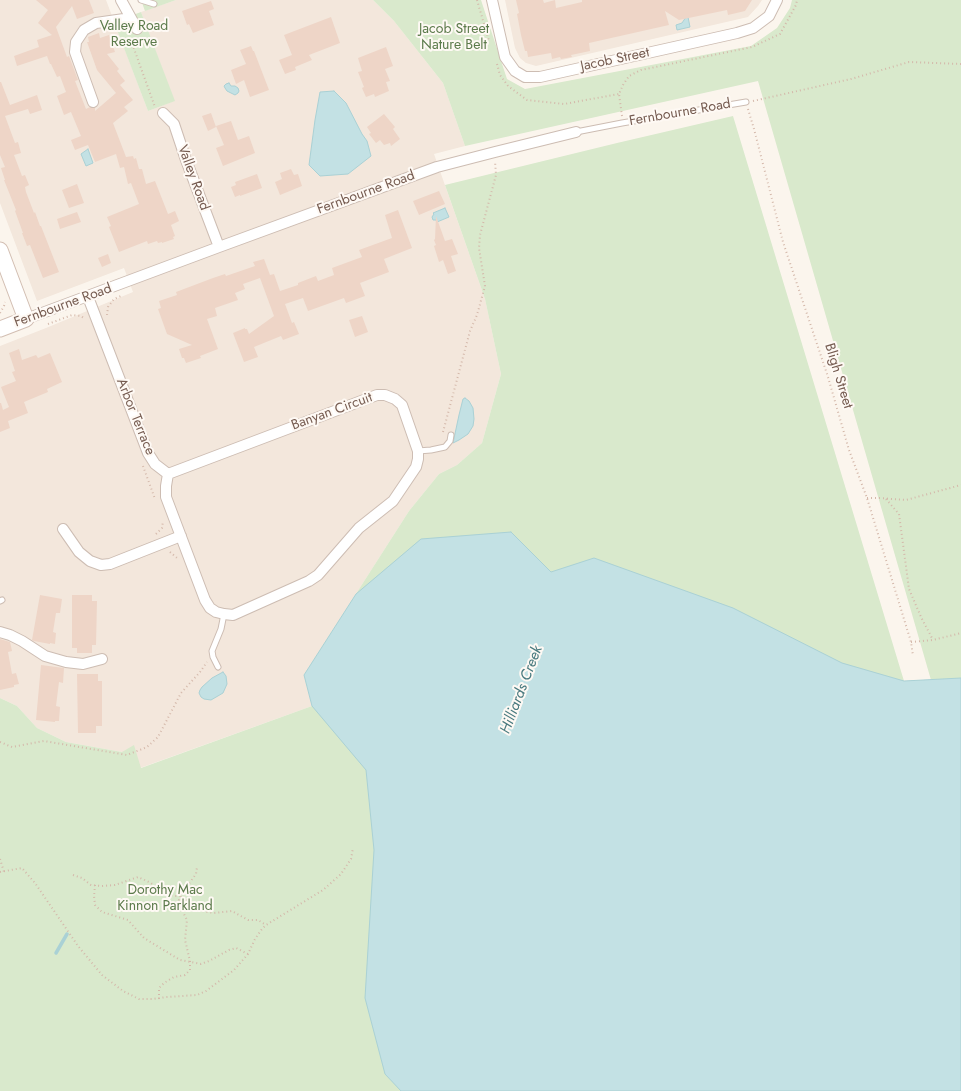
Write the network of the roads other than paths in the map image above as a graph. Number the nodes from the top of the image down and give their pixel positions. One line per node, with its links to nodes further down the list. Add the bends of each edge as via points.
1 (122, 0): 6 (street)
2 (141, 0): 5 (lane)
3 (492, 0): 4 (street, Jacob Street, via 505,57 515,71 525,77 540,77 753,28 769,16)
4 (777, 0)
5 (154, 4)
6 (131, 18): 7 (street); 8 (street, via 96,23 84,30 76,42 76,52)
7 (137, 29)
8 (93, 102)
9 (746, 102): 11 (lane, Fernbourne Road)
10 (163, 113): 12 (street, Valley Road, via 174,124)
11 (576, 132): 12 (street, Fernbourne Road, via 437,167)
12 (218, 247): 14 (street, Fernbourne Road)
13 (0, 250): 15 (street)
14 (88, 296): 15 (street, Fernbourne Road); 19 (street, Arbor Terrace, via 148,453 155,464)
15 (26, 319): 16 (street, Fernbourne Road)
16 (0, 328)
17 (451, 435): 18 (lane, via 445,447)
18 (418, 451): 19 (street, Banyan Circuit, via 402,405 386,395 377,395); 22 (street, via 416,467 393,501 359,528 318,575 233,615)
19 (168, 474): 21 (street, via 166,497)
20 (63, 529): 21 (street, via 79,552 100,565 110,564)
21 (181, 536): 22 (street, via 207,604 216,612)
22 (224, 614): 25 (lane, via 212,651)
23 (0, 632): 24 (street, via 16,638 45,656 66,662 83,664)
24 (102, 659)
25 (218, 667)

